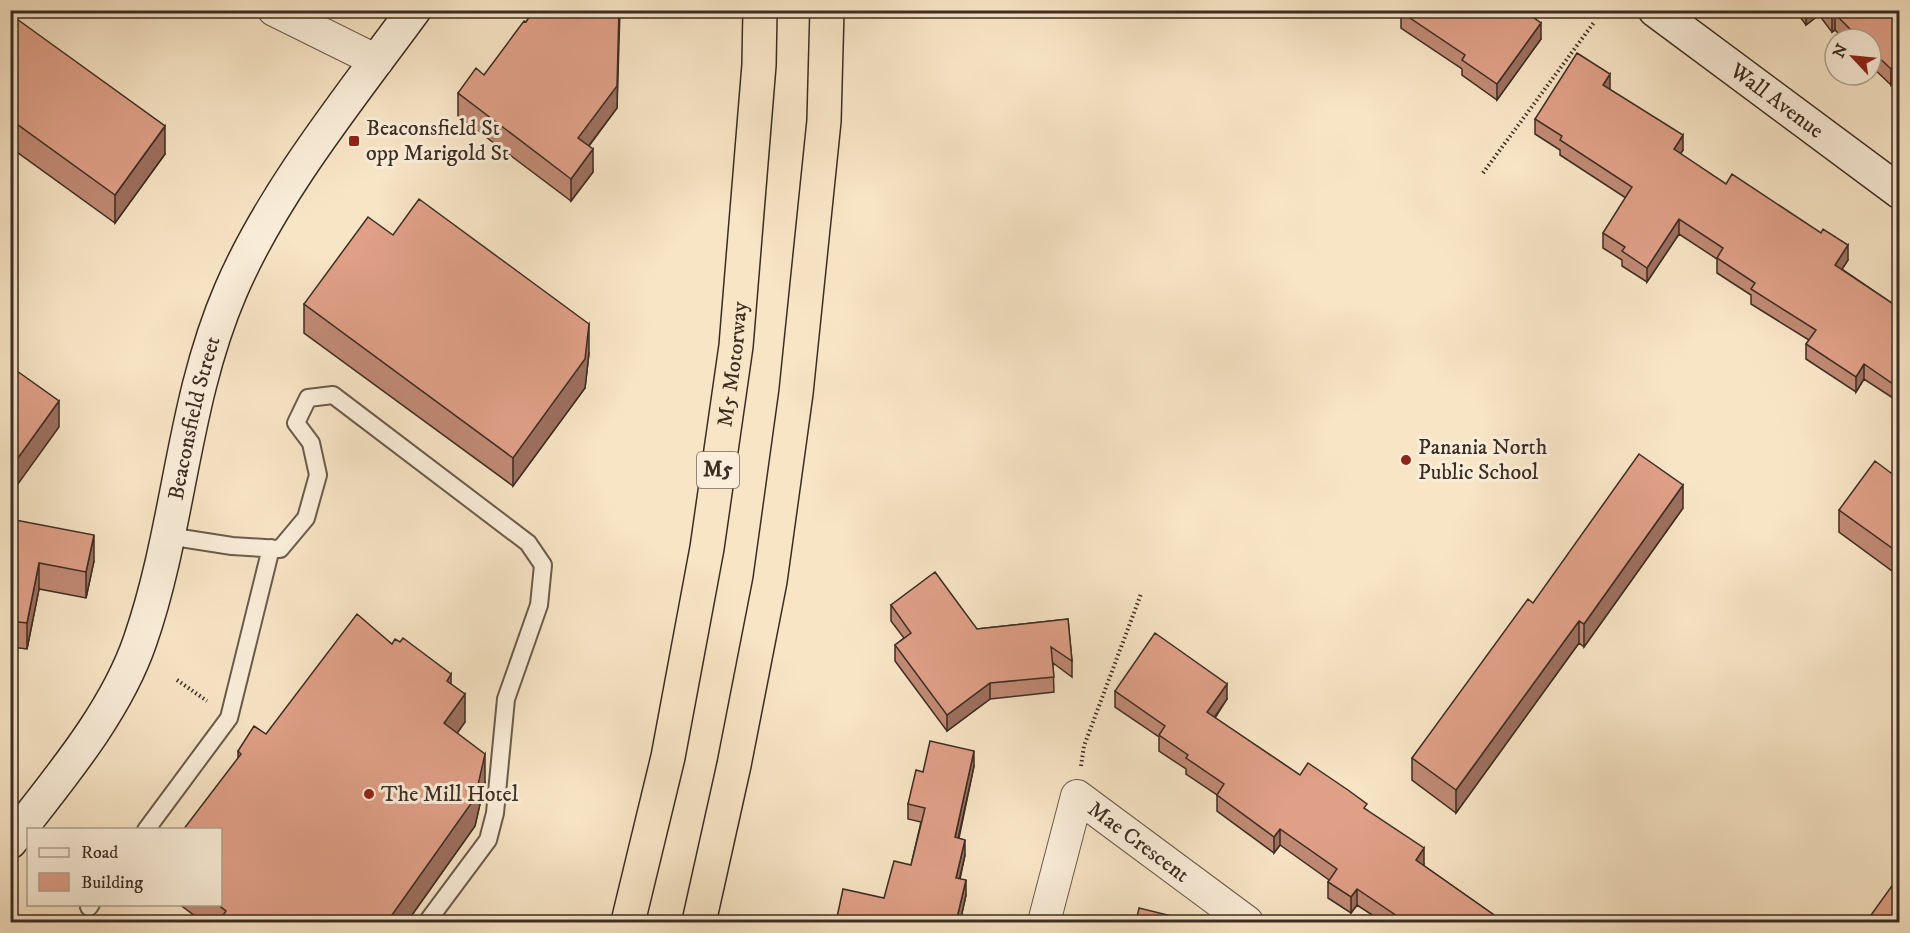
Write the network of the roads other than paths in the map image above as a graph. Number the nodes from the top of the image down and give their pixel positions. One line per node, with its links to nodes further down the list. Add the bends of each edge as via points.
1 (274, 10): 6 (street)
2 (414, 10): 6 (main road, Beaconsfield Street)
3 (760, 10): 13 (highway, M5 Motorway / M5, via 736,346 707,548 668,757)
4 (827, 10): 14 (highway, via 824,121 796,393 773,558 734,765)
5 (1665, 14): 7 (main road, Wall Avenue)
6 (377, 61): 8 (main road, Beaconsfield Street, via 298,170 231,289 197,389)
7 (1899, 192)
8 (168, 536): 9 (lane); 11 (main road, Beaconsfield Street, via 140,643 113,699 81,749)
9 (271, 548): 10 (lane, via 229,718); 12 (lane, via 280,549 306,518 318,475 311,443 296,423 308,398 333,395 528,543 543,565 539,605 506,699 495,813 488,840)
10 (147, 828)
11 (10, 842)
12 (427, 922)
13 (628, 922)
14 (699, 922)
15 (1044, 922): 16 (street, Mae Crescent, via 1077,796)
16 (1247, 922)

